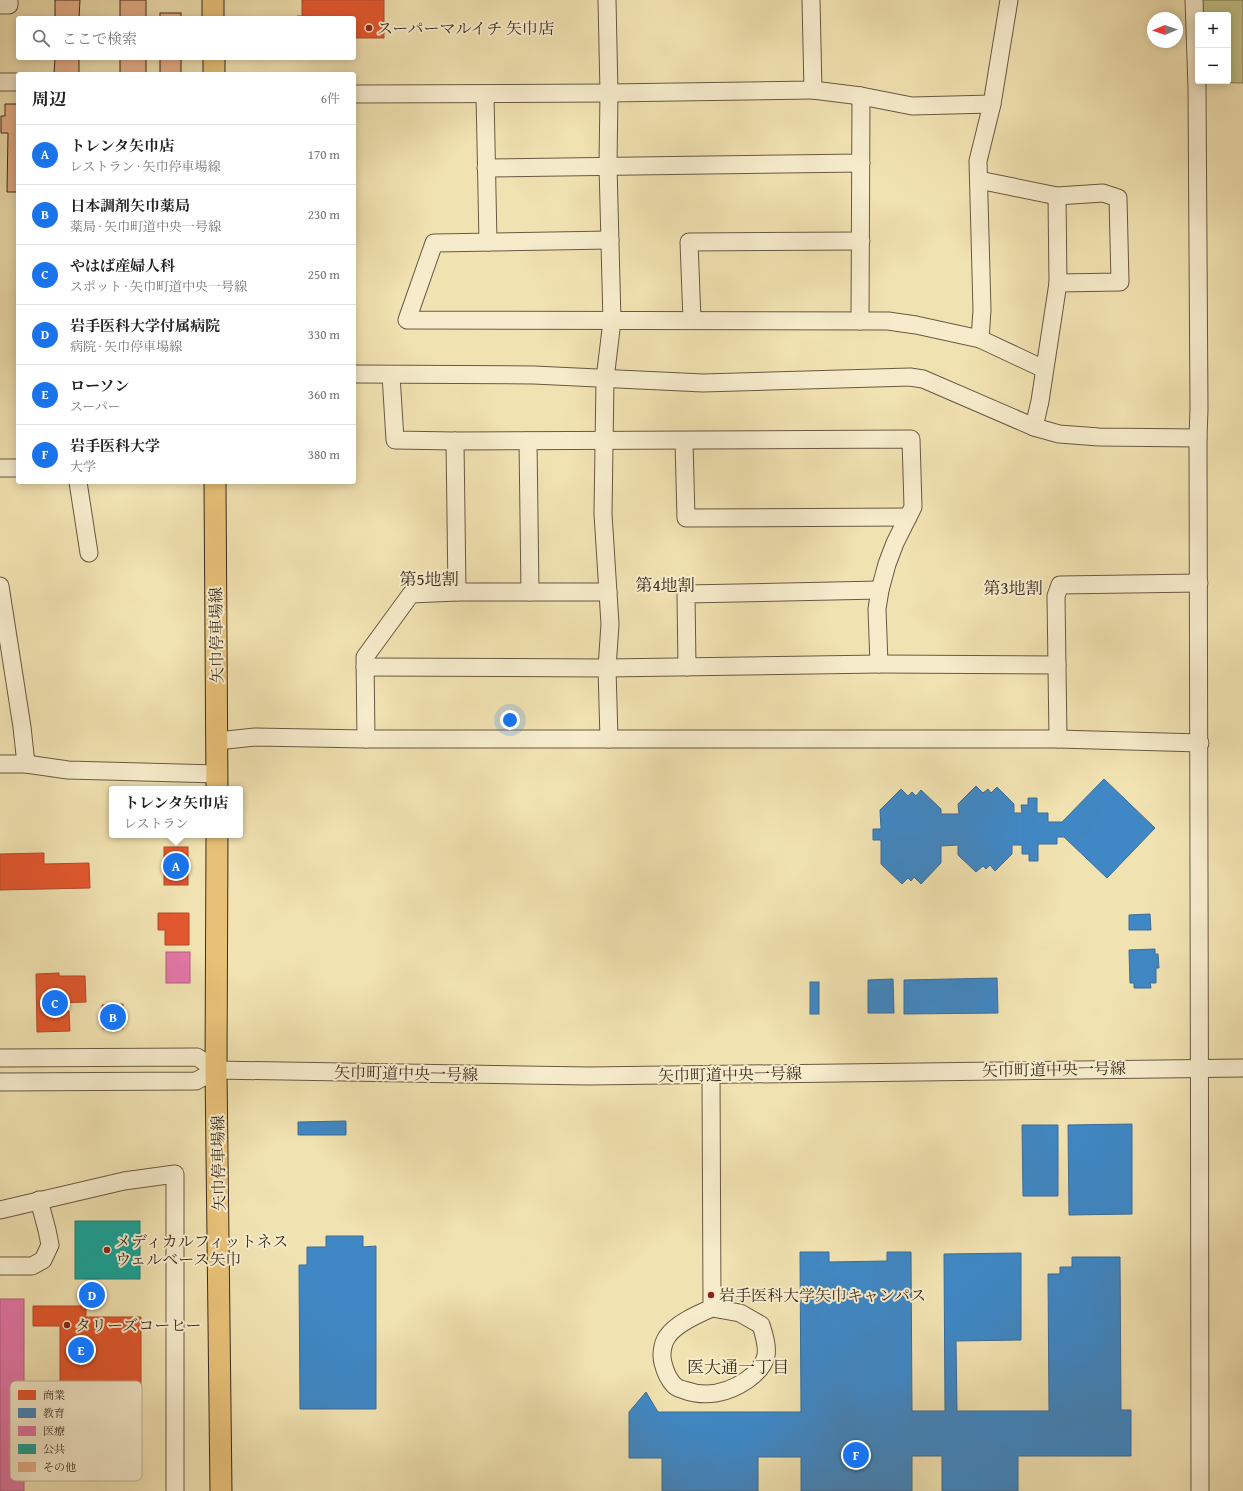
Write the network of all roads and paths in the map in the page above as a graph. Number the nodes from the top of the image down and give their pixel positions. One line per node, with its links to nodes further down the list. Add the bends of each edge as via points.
1 (9, 0): 7 (street, via 9,5)
2 (213, 0): 8 (main road)
3 (607, 0): 14 (street)
4 (811, 0): 13 (street)
5 (1009, 0): 18 (street)
6 (1194, 0): 37 (street, via 1197,88)
7 (0, 5)
8 (213, 16)
9 (214, 60): 10 (main road)
10 (214, 72)
11 (0, 82): 12 (street)
12 (16, 82)
13 (813, 90): 14 (street); 17 (street)
14 (609, 93): 16 (street); 20 (street)
15 (356, 94): 16 (street)
16 (485, 94): 21 (street)
17 (861, 96): 18 (street, via 912,106); 19 (street)
18 (992, 104): 22 (street, via 978,161)
19 (861, 163): 20 (street); 25 (street)
20 (608, 166): 21 (street); 24 (street)
21 (486, 168): 26 (street)
22 (979, 180): 23 (street); 31 (street, via 982,310)
23 (1057, 196): 27 (street); 27 (street, via 1103,193 1118,198 1120,282)
24 (610, 240): 26 (street); 29 (street)
25 (861, 241): 28 (street, via 689,242); 30 (street)
26 (488, 242): 29 (street, via 434,243 407,320)
27 (1058, 283): 32 (street)
28 (692, 320): 29 (street); 30 (street)
29 (612, 321): 35 (street)
30 (860, 321): 31 (street, via 916,325)
31 (980, 339): 32 (street)
32 (1044, 369): 36 (street)
33 (356, 374): 34 (street)
34 (391, 375): 35 (street, via 534,375); 39 (street, via 395,440)
35 (605, 379): 36 (street, via 703,383 910,377 923,379); 38 (street)
36 (1034, 427): 37 (street, via 1059,434 1099,438)
37 (1198, 438): 48 (street)
38 (604, 440): 40 (street); 41 (street); 53 (street, via 603,514)
39 (455, 441): 40 (street); 51 (street)
40 (528, 441): 52 (street)
41 (684, 441): 46 (street, via 686,518); 46 (street, via 911,439 913,507)
42 (0, 468): 43 (street)
43 (16, 468)
44 (78, 484): 47 (street)
45 (215, 484): 62 (main road, 矢巾停車場線)
46 (908, 517): 50 (street, via 887,564)
47 (89, 553)
48 (1199, 583): 55 (street, via 1060,585 1056,596); 63 (street)
49 (0, 586): 65 (street)
50 (880, 590): 54 (street, via 877,609); 57 (street, via 686,594)
51 (457, 592): 52 (street); 56 (street, via 411,594 365,657)
52 (530, 592): 53 (street)
53 (608, 592): 58 (street, via 610,624)
54 (879, 664): 55 (street); 57 (street)
55 (1057, 665): 61 (street)
56 (365, 667): 58 (street); 59 (street)
57 (687, 667): 58 (street)
58 (607, 668): 60 (street)
59 (366, 739): 60 (street); 62 (street, via 255,737)
60 (609, 739): 61 (street)
61 (1058, 739): 63 (street)
62 (217, 741): 66 (main road, 矢巾停車場線)
63 (1200, 743): 69 (street)
64 (0, 764): 65 (street)
65 (26, 764): 66 (street, via 68,770)
66 (217, 782)
67 (217, 838): 71 (main road, 矢巾停車場線)
68 (0, 1058): 71 (street, via 197,1057)
69 (1199, 1067): 70 (street, 矢巾町道中央一号線); 72 (street, 矢巾町道中央一号線); 80 (street)
70 (1243, 1068)
71 (216, 1070): 72 (street, 矢巾町道中央一号線, via 589,1076); 73 (street, 矢巾町道中央一号線, via 196,1081); 79 (main road, 矢巾停車場線)
72 (711, 1074): 77 (street)
73 (0, 1082)
74 (39, 1200): 75 (street); 76 (street, via 50,1245 43,1260 32,1266); 78 (street, via 124,1181 175,1174)
75 (0, 1210)
76 (0, 1266)
77 (712, 1308): 77 (street, via 740,1313 761,1325 767,1343 766,1357 755,1374 737,1387 716,1394 694,1394 674,1386 665,1371 661,1356 666,1337 680,1324)
78 (176, 1491)
79 (220, 1491)
80 (1200, 1491)

